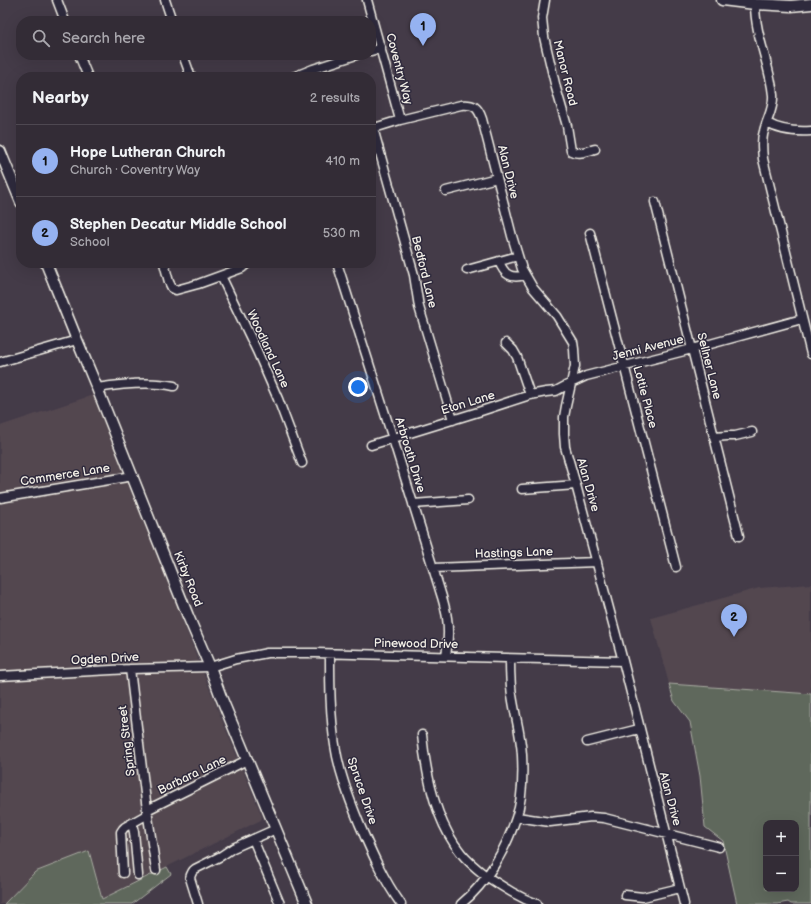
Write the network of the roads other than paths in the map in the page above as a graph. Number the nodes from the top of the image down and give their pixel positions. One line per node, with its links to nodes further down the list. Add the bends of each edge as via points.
1 (57, 0): 8 (street)
2 (165, 0): 9 (street)
3 (367, 0): 10 (street, Coventry Way)
4 (545, 0): 25 (street, Manor Road, via 542,29 571,151 579,153)
5 (722, 0): 6 (main road)
6 (755, 4): 7 (main road); 21 (street, via 756,24 773,95)
7 (811, 4)
8 (63, 16)
9 (170, 16)
10 (372, 16)
11 (376, 31): 12 (street, Coventry Way)
12 (381, 48): 13 (street); 20 (street, Coventry Way)
13 (376, 50)
14 (81, 60): 17 (street)
15 (185, 60): 18 (street)
16 (341, 60): 19 (street)
17 (86, 72)
18 (189, 72)
19 (306, 72)
20 (400, 120): 22 (street, Alan Drive); 27 (street, Alan Drive, via 466,104 477,108)
21 (767, 123): 23 (street, via 786,131); 41 (street, via 762,136 763,159)
22 (376, 128)
23 (811, 131)
24 (376, 143): 52 (street, Bedford Lane, via 414,275 419,307)
25 (595, 149)
26 (0, 151): 28 (main road)
27 (497, 178): 29 (street); 32 (street, Alan Drive)
28 (16, 190)
29 (446, 191)
30 (655, 202): 44 (street, Sellner Lane)
31 (590, 234): 47 (street, Lottie Place)
32 (518, 256): 33 (street); 39 (street, Alan Drive)
33 (499, 261): 38 (street); 39 (street, via 503,270 510,276)
34 (48, 268): 42 (main road, Kirby Road)
35 (165, 268): 40 (street, via 169,282 176,290)
36 (242, 268): 40 (street)
37 (338, 268): 55 (street, Arbroath Drive)
38 (467, 270)
39 (526, 275): 48 (street, Alan Drive, via 573,342 575,366)
40 (221, 276): 57 (street, Woodland Lane, via 272,385)
41 (802, 319): 44 (street, Jenni Avenue); 45 (street)
42 (77, 340): 46 (street); 50 (main road, Kirby Road)
43 (506, 343): 51 (street, via 517,357)
44 (692, 349): 47 (street, Jenni Avenue); 54 (street, Sellner Lane)
45 (811, 354)
46 (0, 362)
47 (624, 366): 48 (street, Jenni Avenue, via 586,376); 66 (street, Lottie Place)
48 (571, 383): 51 (street, Eton Lane, via 556,391); 59 (street, Alan Drive, via 565,411 564,434 565,447)
49 (174, 386): 50 (street, via 149,384)
50 (98, 388): 58 (main road, Kirby Road)
51 (530, 395): 52 (street, Eton Lane)
52 (453, 420): 55 (street, Eton Lane)
53 (752, 432): 54 (street)
54 (715, 437): 64 (street, Sellner Lane)
55 (393, 439): 56 (street, Eton Lane); 63 (street, Arbroath Drive)
56 (371, 445)
57 (302, 463)
58 (133, 476): 61 (street, Commerce Lane); 72 (main road, Kirby Road)
59 (576, 485): 60 (street); 65 (street, Alan Drive)
60 (522, 489)
61 (0, 498)
62 (468, 500): 63 (street)
63 (413, 504): 67 (street, Arbroath Drive)
64 (739, 536)
65 (597, 562): 67 (street, Hastings Lane); 71 (street, Alan Drive)
66 (676, 567)
67 (433, 568): 69 (street, Arbroath Drive, via 447,619)
68 (330, 654): 69 (street, Pinewood Drive); 72 (street, Pinewood Drive, via 267,653); 95 (street, Spruce Drive, via 332,721 340,772 374,857)
69 (446, 656): 70 (street, Pinewood Drive)
70 (510, 658): 71 (street, Pinewood Drive); 80 (street, via 512,696 522,755 522,786)
71 (623, 661): 75 (street, Alan Drive)
72 (210, 667): 73 (street, Ogden Drive); 78 (main road, Kirby Road)
73 (130, 669): 74 (street, Ogden Drive); 79 (street, Spring Street)
74 (0, 676)
75 (639, 729): 77 (street); 83 (street, Alan Drive)
76 (422, 735): 89 (street, via 432,791 445,828 461,854)
77 (587, 742)
78 (247, 760): 79 (street, Barbara Lane); 82 (main road, Kirby Road)
79 (147, 812): 81 (street, Barbara Lane); 86 (street, Spring Street)
80 (517, 817): 83 (street, via 550,822 600,817); 89 (street)
81 (132, 824): 87 (street, via 121,832); 88 (street)
82 (276, 829): 84 (street); 94 (main road, Kirby Road)
83 (667, 834): 85 (street); 90 (street, Alan Drive)
84 (253, 839): 92 (street, via 195,868 190,878); 93 (street)
85 (719, 847)
86 (156, 870)
87 (123, 873)
88 (138, 875)
89 (487, 876): 96 (street); 97 (street, via 512,893)
90 (680, 888): 91 (street, via 643,897); 98 (street, Alan Drive)
91 (625, 895)
92 (198, 904)
93 (280, 904)
94 (307, 904)
95 (401, 904)
96 (461, 904)
97 (537, 904)
98 (684, 904)

